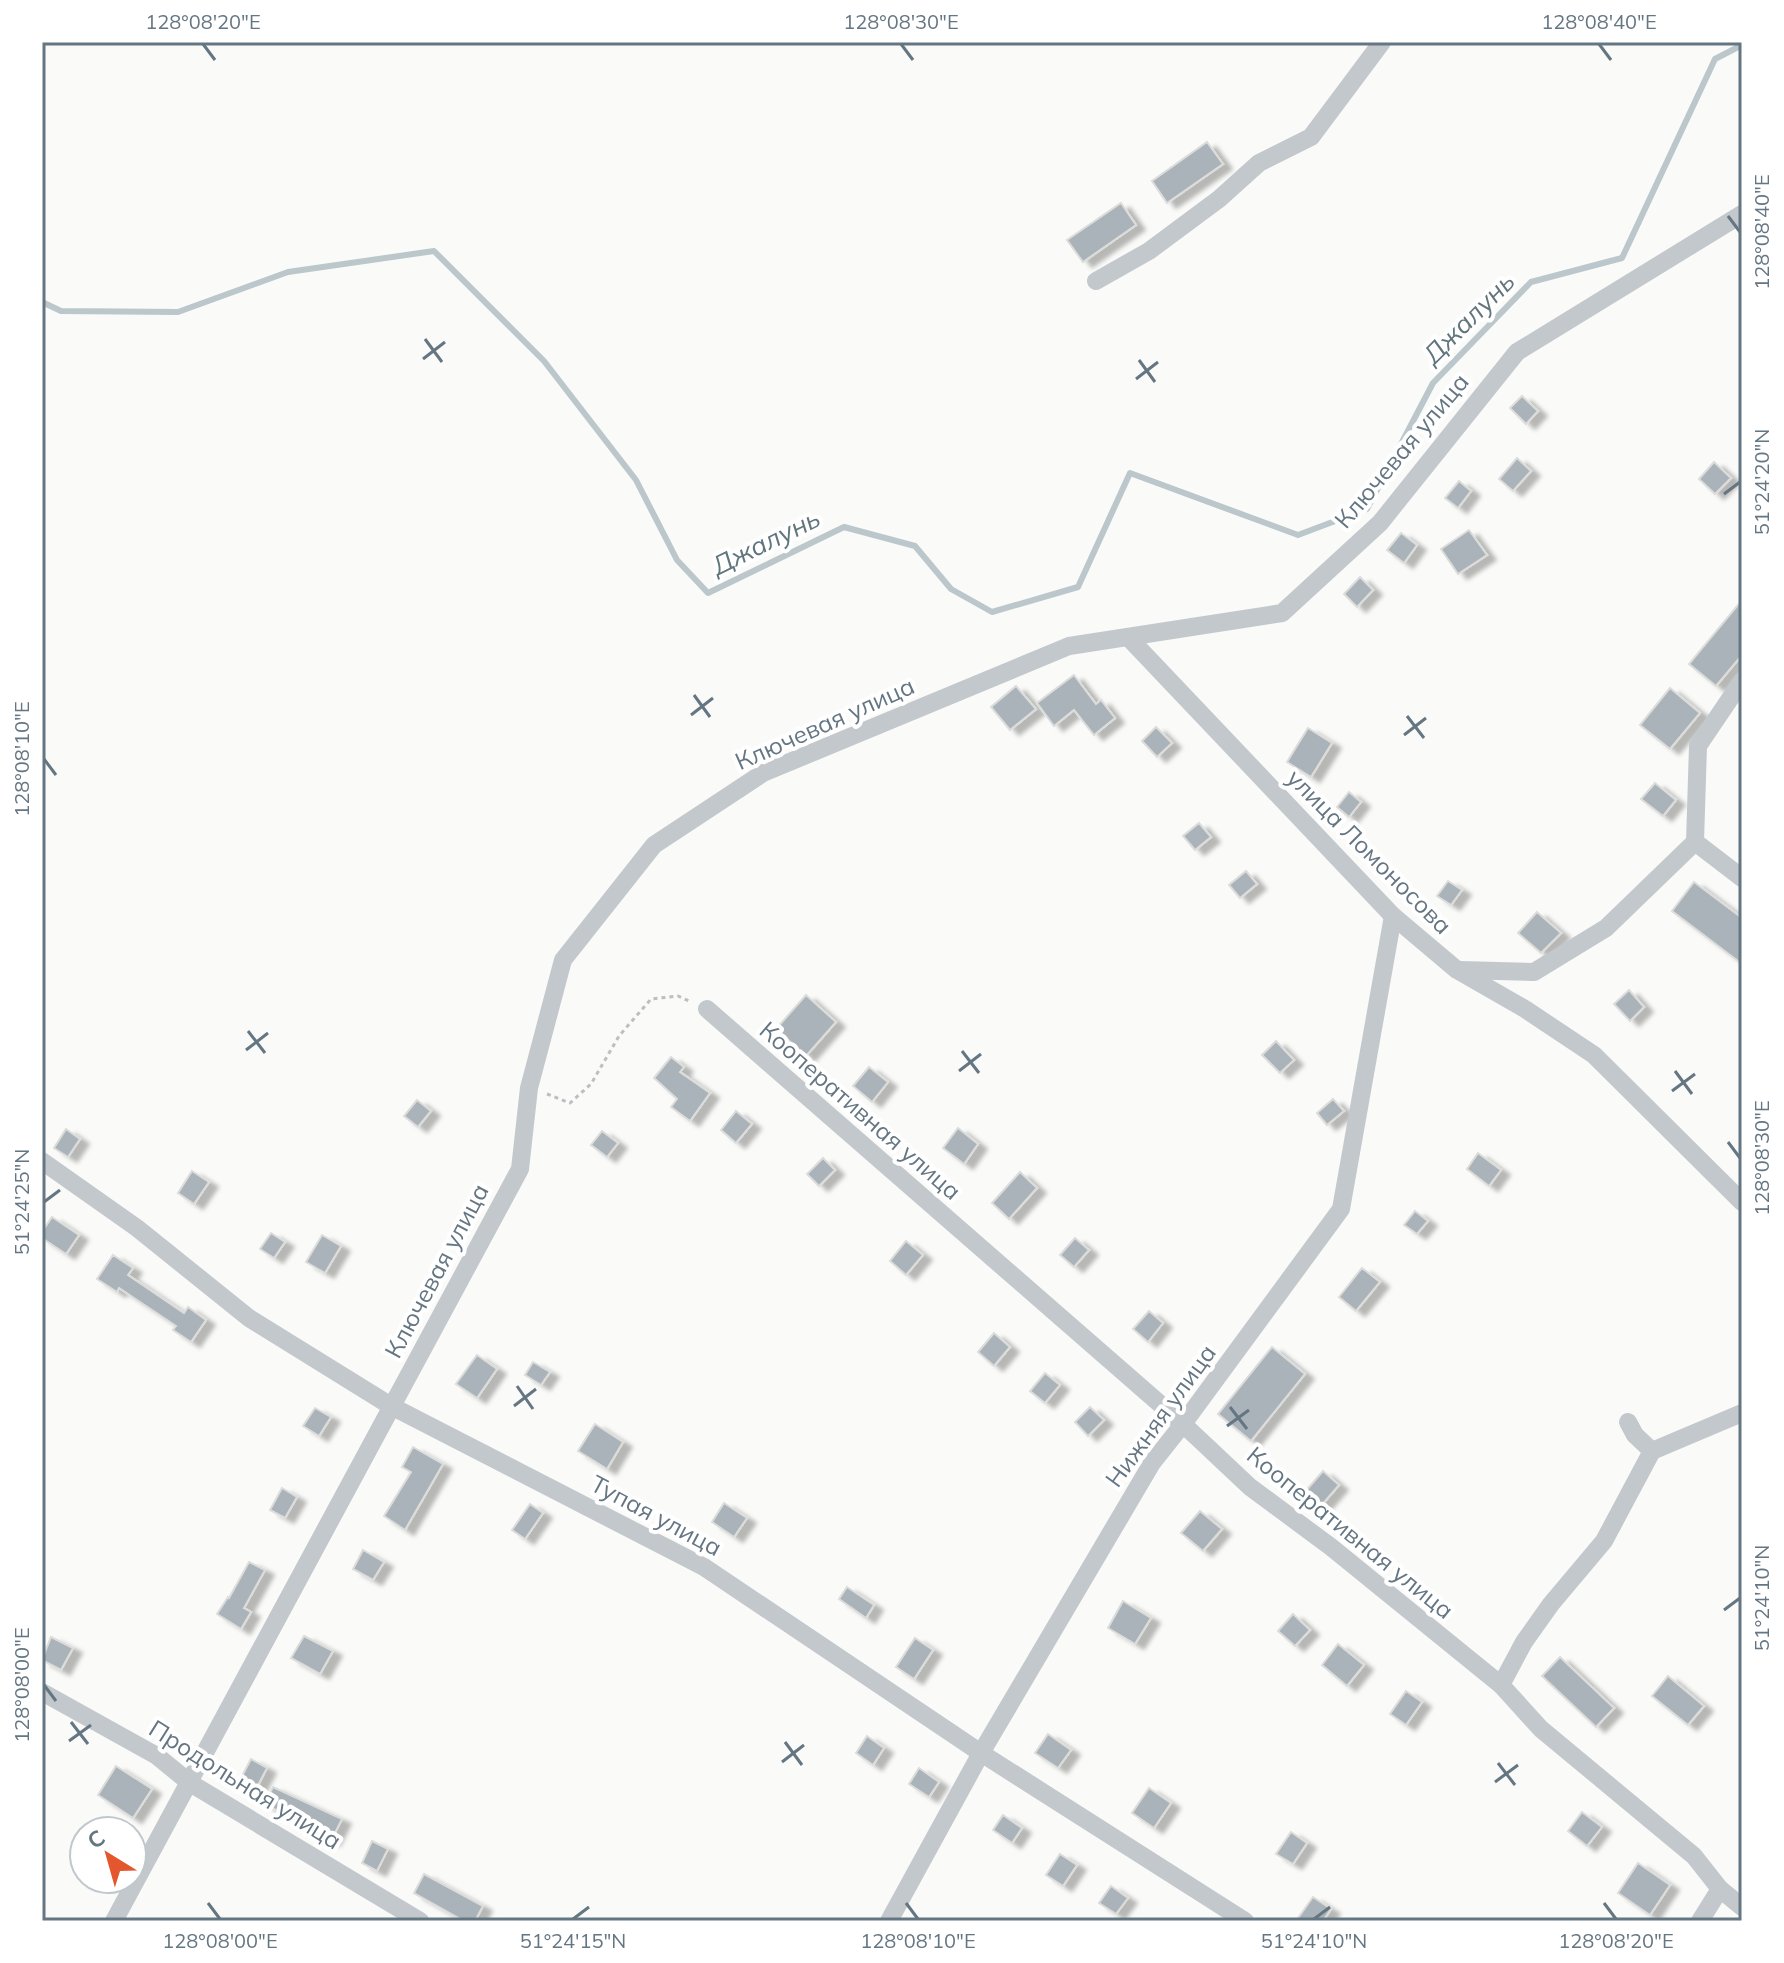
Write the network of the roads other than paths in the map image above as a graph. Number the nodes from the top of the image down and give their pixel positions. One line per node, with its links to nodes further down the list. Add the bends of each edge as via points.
1 (1382, 42): 3 (street, via 1311,137 1259,163 1149,251)
2 (1742, 214): 4 (street, Ключевая улица, via 1517,352 1380,523 1282,613)
3 (1096, 281)
4 (1128, 637): 8 (street, улица Ломоносова); 13 (street, Ключевая улица, via 1069,646 763,773 654,845 563,960 529,1088 520,1169)
5 (1742, 681): 6 (street, via 1698,746)
6 (1695, 842): 7 (street); 9 (street, via 1606,928 1534,972)
7 (1742, 878)
8 (1393, 916): 9 (street, улица Ломоносова); 16 (street, Нижняя улица, via 1341,1209)
9 (1457, 970): 12 (street, улица Ломоносова, via 1594,1055)
10 (707, 1009): 16 (street, Кооперативная улица)
11 (42, 1161): 13 (street, Тупая улица, via 137,1228 249,1318)
12 (1742, 1202)
13 (391, 1406): 20 (street, Тупая улица, via 704,1567); 21 (street, Ключевая улица)
14 (1742, 1413): 17 (street)
15 (1628, 1422): 17 (street)
16 (1183, 1424): 18 (street, Кооперативная улица, via 1250,1487); 20 (street, Нижняя улица, via 1152,1463)
17 (1652, 1451): 18 (street, via 1604,1541 1551,1604)
18 (1501, 1685): 22 (street, Кооперативная улица, via 1541,1729 1694,1856)
19 (42, 1692): 21 (street, Продольная улица, via 157,1756)
20 (981, 1753): 26 (street, Нижняя улица); 27 (street, Тупая улица)
21 (190, 1783): 24 (street, Ключевая улица); 25 (street, Продольная улица)
22 (1720, 1889): 23 (street, Кооперативная улица); 28 (street)
23 (1742, 1907)
24 (114, 1921)
25 (420, 1921)
26 (889, 1921)
27 (1245, 1921)
28 (1700, 1921)

